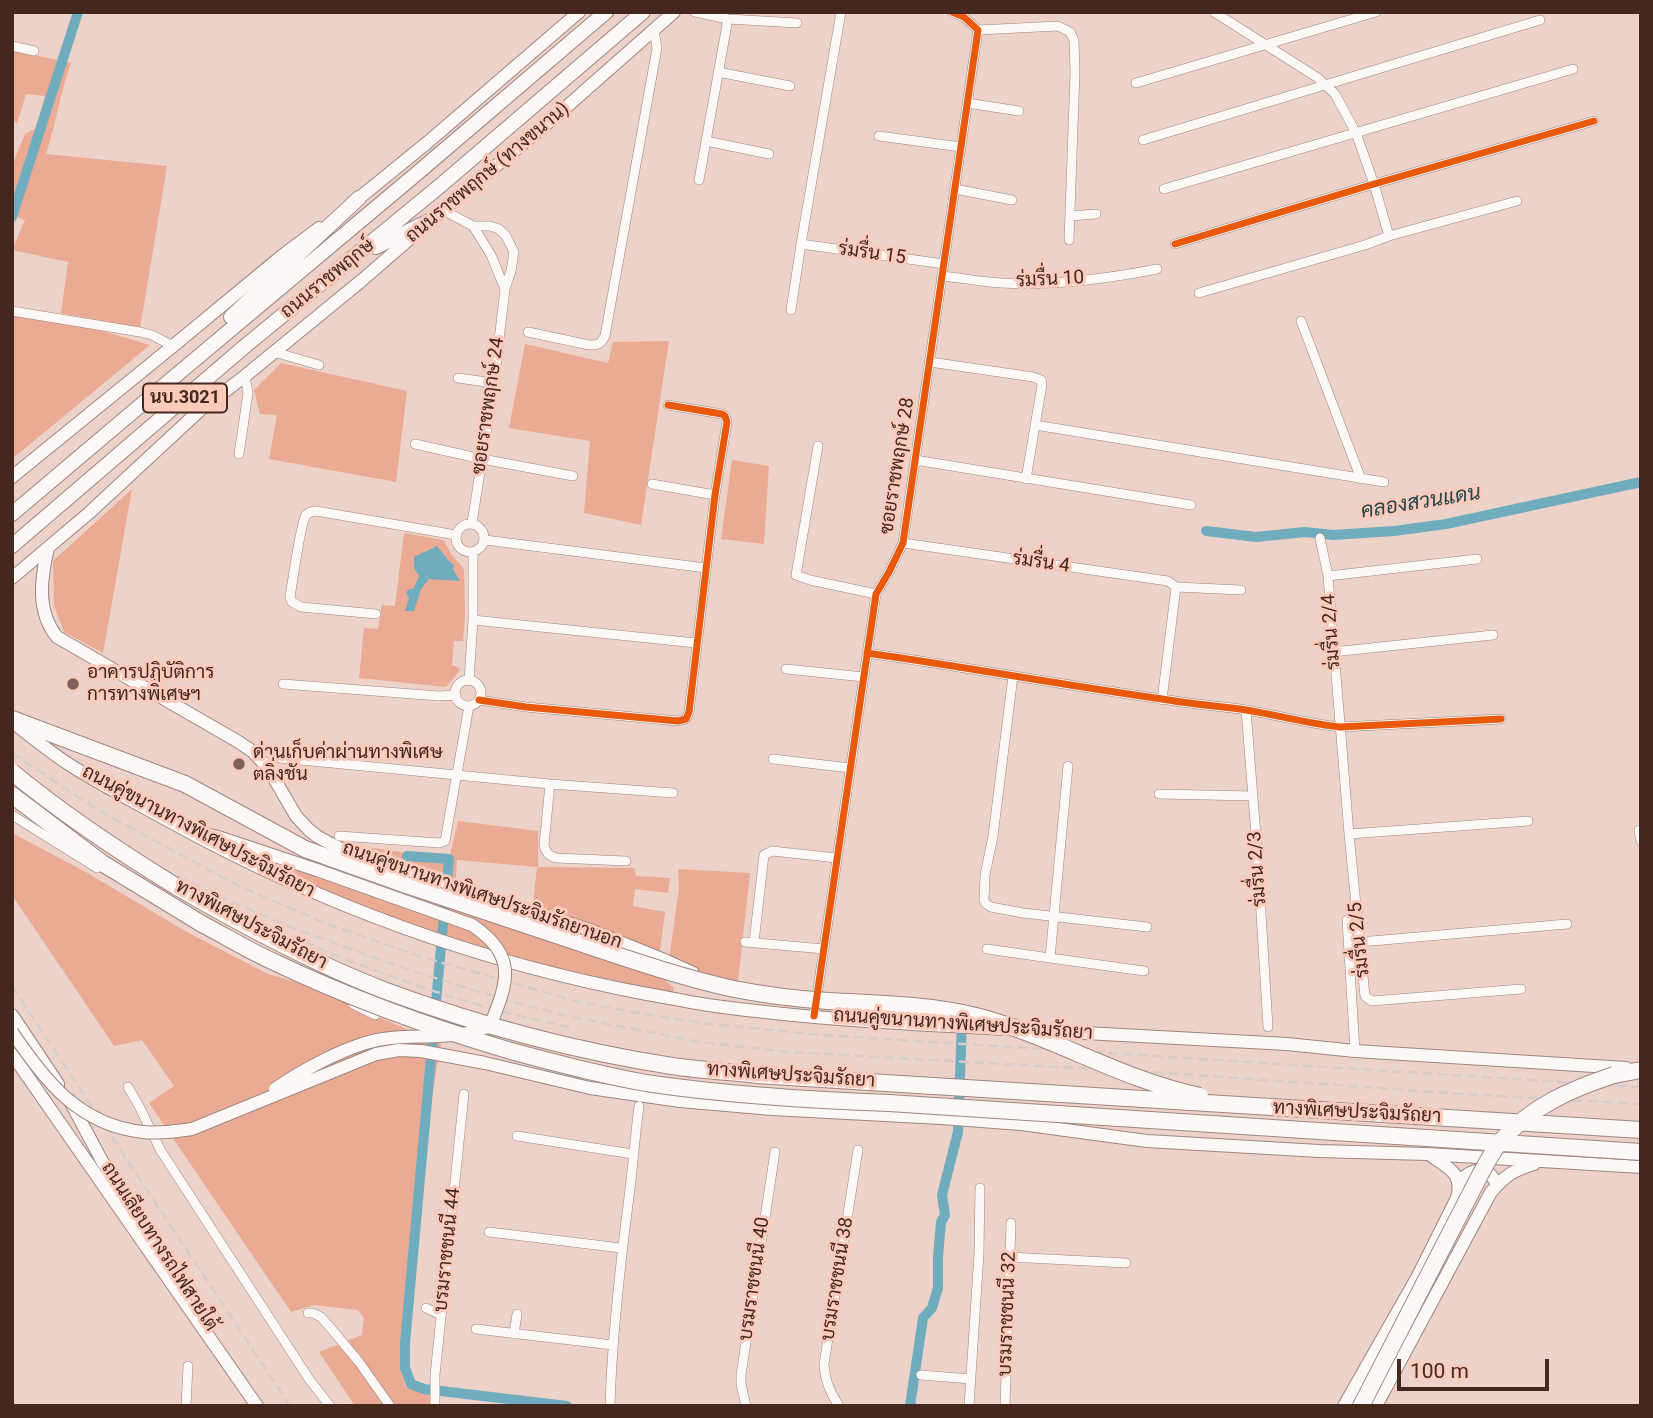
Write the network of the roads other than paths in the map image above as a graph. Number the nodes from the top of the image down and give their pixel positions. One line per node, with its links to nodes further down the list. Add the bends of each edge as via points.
1 (606, 12): 64 (main road, ถนนราชพฤกษ์ / นบ.3021)
2 (643, 12): 47 (main road, ถนนราชพฤกษ์ / นบ.3021)
3 (674, 12): 13 (main road, ถนนราชพฤกษ์ (ทางขนาน) / นบ.3021)
4 (695, 12): 10 (street)
5 (841, 12): 45 (street)
6 (952, 12): 14 (street)
7 (1214, 12): 15 (street)
8 (1376, 12): 15 (street)
9 (573, 13): 36 (main road)
10 (728, 19): 12 (street); 19 (street)
11 (1540, 20): 21 (street)
12 (797, 23)
13 (654, 30): 39 (main road, ถนนราชพฤกษ์ (ทางขนาน) / นบ.3021); 56 (street, via 657,48 605,336 602,343 589,345)
14 (978, 30): 23 (street, ซอยราชพฤกษ์ 28); 41 (street, via 1058,26 1070,32 1075,72)
15 (1267, 45): 20 (street); 21 (street)
16 (12, 46): 17 (street)
17 (34, 51)
18 (1573, 69): 26 (street)
19 (718, 72): 22 (street); 29 (street)
20 (1136, 83)
21 (1326, 84): 26 (street); 28 (street)
22 (790, 86)
23 (967, 103): 24 (street); 30 (street, ซอยราชพฤกษ์ 28)
24 (1019, 111)
25 (1594, 121): 33 (street)
26 (1356, 133): 33 (street); 35 (street)
27 (879, 136): 30 (street)
28 (1143, 139)
29 (706, 141): 31 (street); 32 (street)
30 (961, 147): 34 (street, ซอยราชพฤกษ์ 28)
31 (769, 154)
32 (699, 180)
33 (1374, 184): 43 (street); 46 (street)
34 (955, 189): 37 (street); 48 (street, ซอยราชพฤกษ์ 28)
35 (1164, 189)
36 (359, 198): 57 (main road); 64 (main road, via 187,358)
37 (1012, 200)
38 (1517, 201): 43 (street)
39 (438, 214): 42 (street, ซอยราชพฤกษ์ 24); 47 (main road); 58 (main road, ถนนราชพฤกษ์ (ทางขนาน) / นบ.3021)
40 (1096, 214): 41 (street)
41 (1071, 216): 44 (street)
42 (473, 226): 51 (street); 51 (street, ซอยราชพฤกษ์ 24, via 490,226 506,236 514,260)
43 (1389, 236): 52 (street)
44 (1069, 240)
45 (800, 244): 48 (street, ร่มรื่น 15); 53 (street)
46 (1175, 244)
47 (347, 263): 86 (main road, ถนนราชพฤกษ์ / นบ.3021)
48 (944, 264): 50 (street, ซอยราชพฤกษ์ 28)
49 (1157, 269): 50 (street, ร่มรื่น 10, via 1051,283)
50 (942, 276): 59 (street, ซอยราชพฤกษ์ 28)
51 (506, 289): 63 (street, ซอยราชพฤกษ์ 24)
52 (1199, 293)
53 (791, 310)
54 (12, 311): 57 (street, via 139,332)
55 (1301, 321): 75 (street)
56 (528, 332)
57 (173, 346): 73 (main road)
58 (274, 352): 60 (street); 61 (main road, ถนนราชพฤกษ์ (ทางขนาน) / นบ.3021)
59 (930, 362): 66 (street, via 1041,380); 71 (street, ซอยราชพฤกษ์ 28)
60 (319, 365)
61 (245, 376): 69 (street, via 248,393); 87 (main road, ถนนราชพฤกษ์ (ทางขนาน) / นบ.3021, via 199,411)
62 (458, 378): 63 (street)
63 (494, 383): 70 (street, ซอยราชพฤกษ์ 24)
64 (161, 388): 80 (main road, ถนนราชพฤกษ์ / นบ.3021)
65 (668, 405): 78 (street, via 725,416)
66 (1035, 425): 74 (street); 75 (street)
67 (415, 444): 70 (street)
68 (818, 446): 95 (street, via 796,575)
69 (239, 454)
70 (482, 459): 72 (street); 81 (street, ซอยราชพฤกษ์ 24)
71 (915, 460): 74 (street); 85 (street, ซอยราชพฤกษ์ 28)
72 (573, 476)
73 (12, 477)
74 (1026, 479): 79 (street)
75 (1361, 479): 76 (street)
76 (1384, 482)
77 (652, 484): 78 (street)
78 (715, 495): 90 (street)
79 (1191, 505)
80 (12, 514)
81 (472, 523): 82 (street, via 460,527); 84 (street, via 480,527)
82 (456, 535): 88 (street, via 462,550); 96 (street, via 307,513 292,602 301,607)
83 (1320, 538): 91 (street, ร่มรื่น 2/4)
84 (485, 540): 88 (street); 90 (street)
85 (903, 543): 93 (street, ร่มรื่น 4, via 1168,581); 95 (street, ซอยราชพฤกษ์ 28)
86 (12, 546)
87 (48, 548): 92 (main road, ถนนราชพฤกษ์ (ทางขนาน) / นบ.3021); 145 (main road, ถนนคู่ขนานทางพิเศษประจิมรัถยานอก, via 42,597 47,622 57,637 252,751 274,776 296,816 318,838 347,852 590,930 742,996)
88 (473, 552): 97 (street)
89 (1477, 559): 91 (street)
90 (706, 568): 99 (street)
91 (1328, 576): 100 (street, ร่มรื่น 2/4)
92 (12, 578)
93 (1176, 587): 94 (street, ร่มรื่น 4); 109 (street)
94 (1241, 590)
95 (876, 594): 101 (street, ซอยราชพฤกษ์ 28)
96 (376, 614)
97 (473, 620): 99 (street); 105 (street)
98 (1493, 635): 100 (street)
99 (696, 643): 108 (street, via 686,719)
100 (1333, 652): 114 (street, ร่มรื่น 2/4)
101 (867, 653): 103 (street); 104 (street, ซอยราชพฤกษ์ 28)
102 (786, 669): 104 (street)
103 (1013, 676): 109 (street); 135 (street, via 984,900 991,907)
104 (864, 677): 118 (street, ซอยราชพฤกษ์ 28)
105 (470, 681): 107 (street, via 459,685); 108 (street, via 481,690)
106 (283, 684): 107 (street)
107 (456, 695): 110 (street, via 460,703)
108 (479, 700): 110 (street)
109 (1162, 700): 111 (street)
110 (469, 706): 120 (street)
111 (1246, 710): 114 (street); 125 (street, ร่มรื่น 2/3)
112 (1502, 719): 114 (street)
113 (12, 720): 128 (main road, ถนนคู่ขนานทางพิเศษประจิมรัถยา, via 70,765); 159 (highway, bridge, via 185,784 305,849 680,975 777,996 915,1006 976,1016 1161,1086)
114 (1340, 727): 130 (street, ร่มรื่น 2/5)
115 (280, 758): 120 (street)
116 (773, 759): 118 (street)
117 (1068, 766): 135 (street)
118 (850, 768): 133 (street, ซอยราชพฤกษ์ 28)
119 (12, 772): 159 (highway, ทางพิเศษประจิมรัถยา, bridge, via 144,867 282,945 384,990 518,1033 674,1066 757,1075)
120 (455, 774): 121 (street); 131 (street, via 442,843)
121 (550, 784): 122 (street); 134 (street, via 544,845 549,855)
122 (673, 793)
123 (1159, 794): 125 (street)
124 (12, 795): 165 (highway, ทางพิเศษประจิมรัถยา, bridge, via 102,863 270,960 384,1009 563,1065 723,1093)
125 (1253, 796): 149 (street, ร่มรื่น 2/3)
126 (12, 815): 146 (street, via 170,914)
127 (1528, 821): 130 (street)
128 (187, 830): 145 (main road, ถนนคู่ขนานทางพิเศษประจิมรัถยา, via 325,898 469,950 597,985); 157 (main road, bridge, via 472,925 496,945 506,972 502,998 490,1026 475,1033 365,1044 296,1075)
129 (1639, 830): 132 (street)
130 (1349, 834): 139 (street, ร่มรื่น 2/5)
131 (339, 836)
132 (1641, 841)
133 (837, 858): 140 (street, ซอยราชพฤกษ์ 28); 140 (street, via 772,851 764,855 749,942)
134 (626, 861)
135 (1054, 917): 138 (street); 142 (street)
136 (1347, 920): 151 (street)
137 (1567, 924): 139 (street)
138 (1147, 927)
139 (1360, 942): 144 (street, ร่มรื่น 2/5, via 1365,996 1372,1001)
140 (824, 949): 148 (street, ซอยราชพฤกษ์ 28)
141 (987, 949): 142 (street)
142 (1050, 958): 143 (street)
143 (1143, 971)
144 (1521, 989)
145 (767, 1012): 148 (main road, ถนนคู่ขนานทางพิเศษประจิมรัถยา)
146 (375, 1014)
147 (12, 1015): 155 (main road, ถนนเลียบทางรถไฟสายใต้, via 58,1084)
148 (814, 1016): 151 (main road, ถนนคู่ขนานทางพิเศษประจิมรัถยา)
149 (1268, 1027)
150 (12, 1032): 157 (main road, bridge, via 55,1089 99,1120 123,1128 142,1132 192,1129)
151 (1355, 1051): 153 (main road, ถนนคู่ขนานทางพิเศษประจิมรัถยา)
152 (12, 1054): 160 (main road, ถนนเลียบทางรถไฟสายใต้)
153 (1641, 1070): 200 (highway, bridge, via 1581,1086 1552,1100 1499,1143)
154 (128, 1087): 192 (street, via 161,1151)
155 (55, 1093): 160 (main road); 191 (main road, ถนนเลียบทางรถไฟสายใต้, via 67,1096 102,1161)
156 (464, 1094): 181 (street, บรมราชชนนี 44)
157 (257, 1102): 167 (main road, bridge, via 366,1058 399,1050 680,1101 985,1121 1147,1141)
158 (639, 1106): 166 (street)
159 (1254, 1107): 161 (highway, ทางพิเศษประจิมรัถยา, bridge)
160 (50, 1108): 190 (main road, ถนนเลียบทางรถไฟสายใต้)
161 (1641, 1129)
162 (517, 1136): 166 (street)
163 (858, 1150): 196 (street, บรมราชชนนี 38, via 824,1364 825,1380)
164 (775, 1152): 195 (street, บรมราชชนนี 40, via 741,1375)
165 (1641, 1152)
166 (633, 1154): 175 (street)
167 (1427, 1154): 168 (main road); 170 (main road, via 1451,1169)
168 (1544, 1161): 169 (main road); 171 (main road, via 1511,1172)
169 (1641, 1167)
170 (1459, 1182): 171 (main road, via 1475,1171 1488,1173); 199 (main road, via 1457,1199)
171 (1497, 1185): 201 (main road)
172 (980, 1188): 187 (street)
173 (1010, 1223): 176 (street, บรมราชชนนี 32)
174 (489, 1232): 175 (street)
175 (621, 1248): 184 (street)
176 (1009, 1257): 177 (street); 198 (street, บรมราชชนนี 32)
177 (1126, 1263)
178 (426, 1308): 181 (street)
179 (308, 1313): 193 (street, via 329,1326)
180 (517, 1314): 183 (street)
181 (441, 1315): 188 (street, บรมราชชนนี 44)
182 (476, 1329): 183 (street)
183 (514, 1334): 184 (street)
184 (613, 1345): 194 (street)
185 (188, 1366): 189 (street)
186 (921, 1375): 187 (street)
187 (971, 1379): 197 (street)
188 (435, 1401)
189 (186, 1406)
190 (257, 1406)
191 (267, 1406)
192 (330, 1406)
193 (390, 1406)
194 (610, 1406)
195 (746, 1406)
196 (839, 1406)
197 (969, 1406)
198 (1005, 1406)
199 (1344, 1406)
200 (1361, 1406)
201 (1376, 1406)

